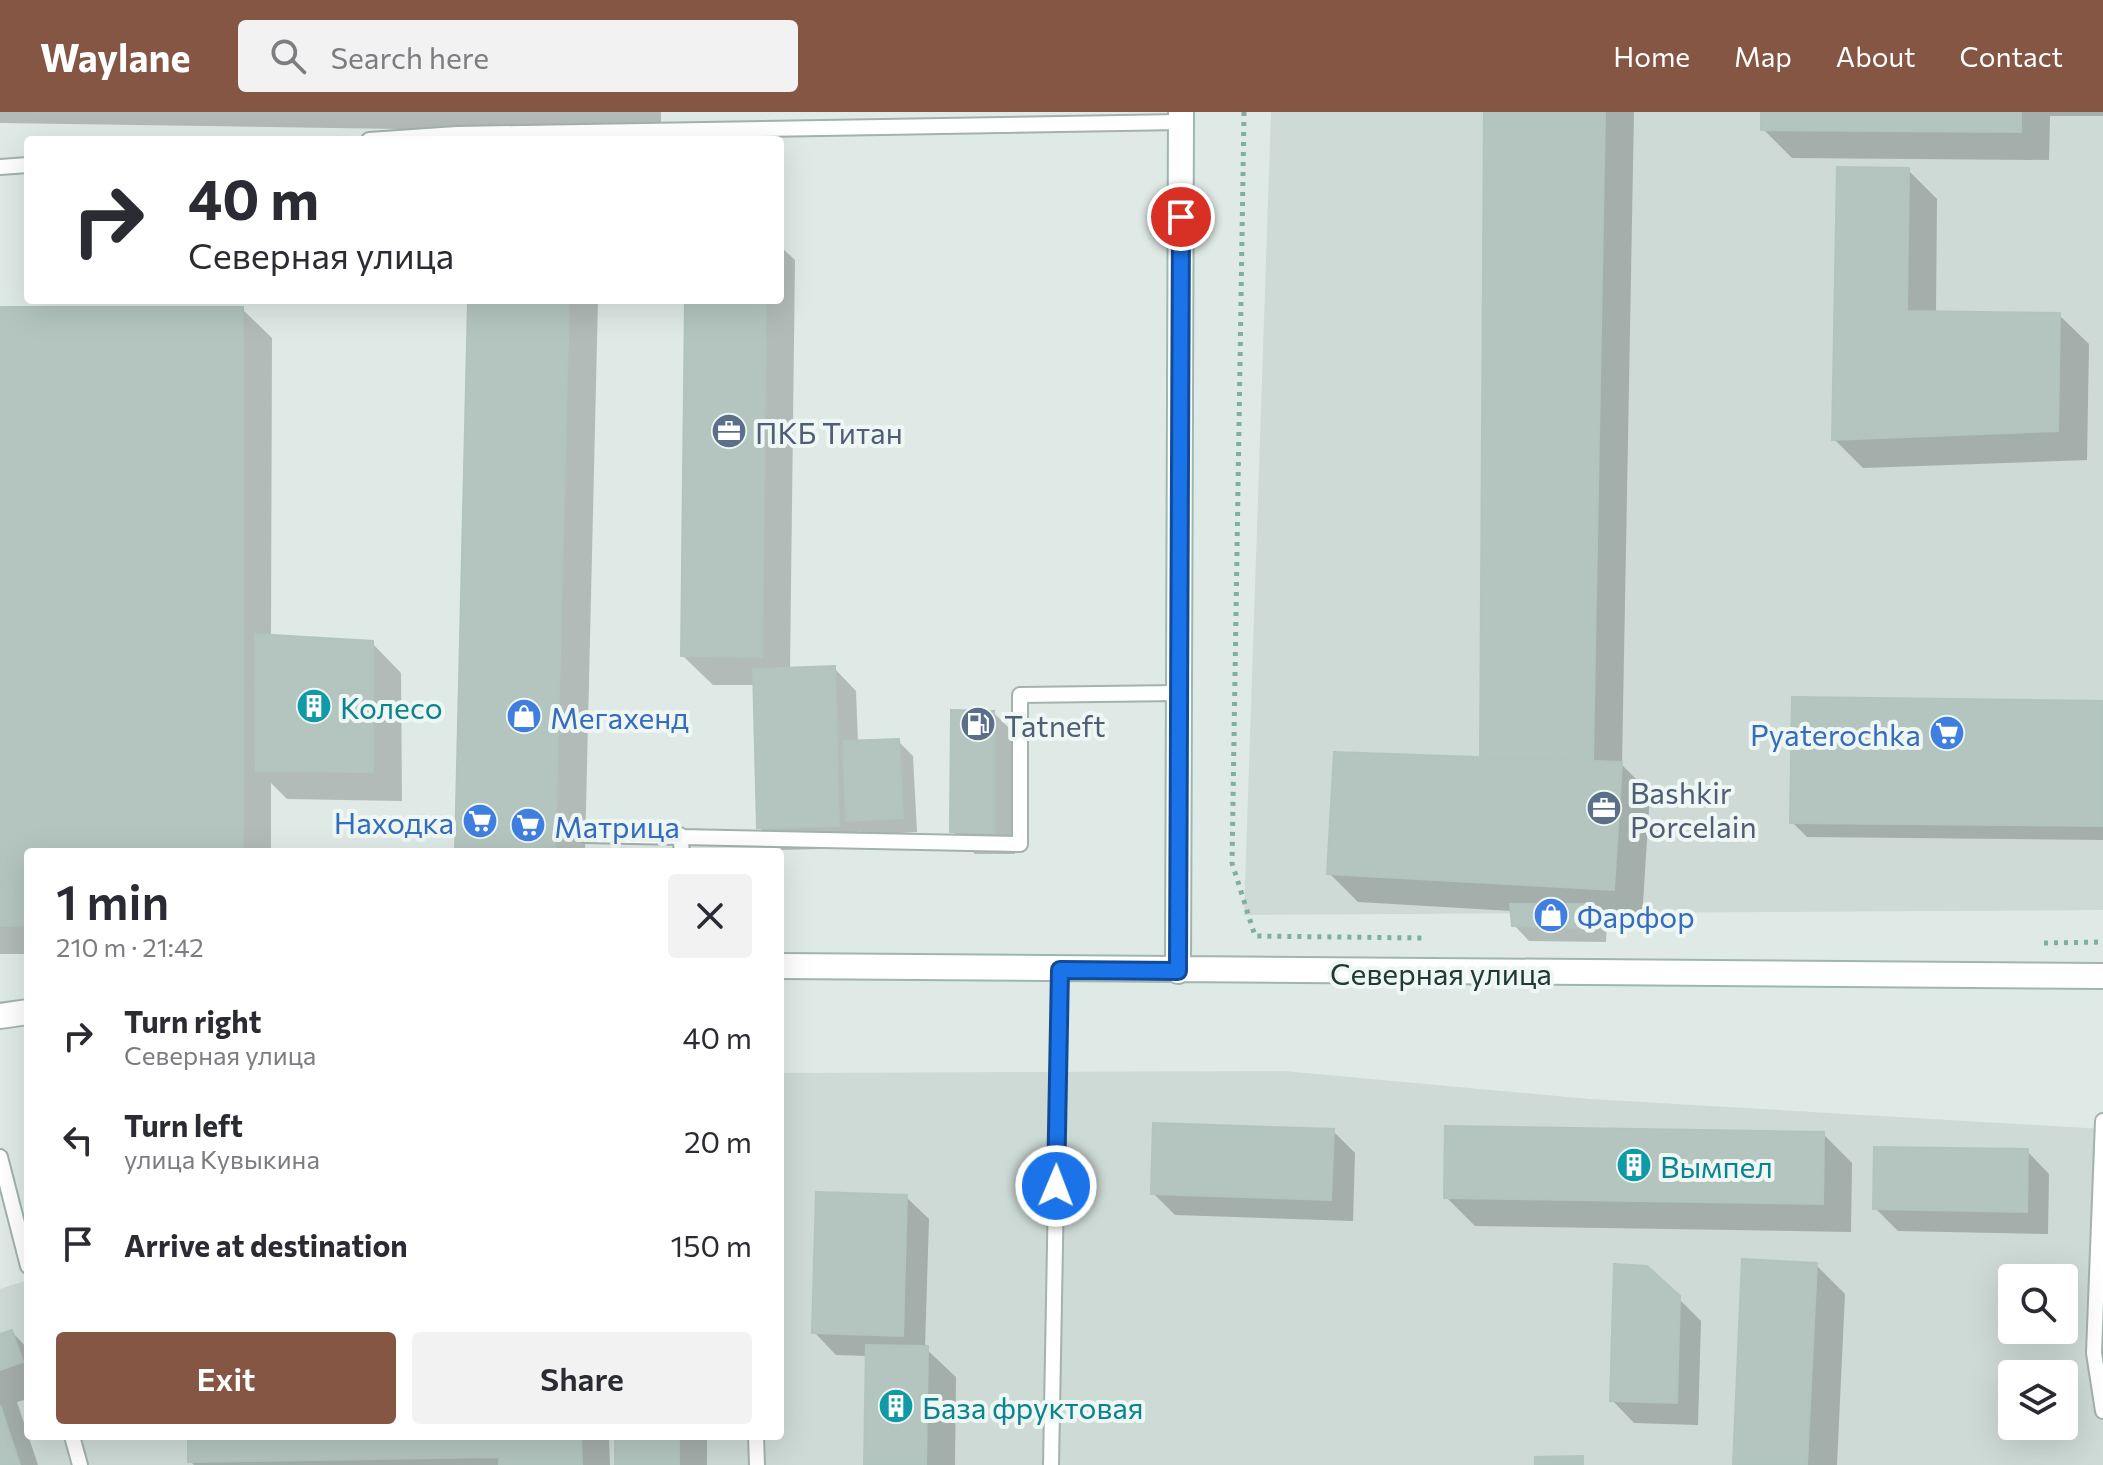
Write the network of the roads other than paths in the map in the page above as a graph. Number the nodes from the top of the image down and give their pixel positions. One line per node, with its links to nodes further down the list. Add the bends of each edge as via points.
1 (1181, 117): 2 (lane); 5 (main road)
2 (428, 136)
3 (24, 165): 4 (lane)
4 (0, 167)
5 (1178, 693): 7 (lane, via 1020,695 1020,844); 11 (main road)
6 (585, 835): 7 (lane)
7 (680, 835): 8 (lane)
8 (682, 848)
9 (784, 966): 10 (main road, Северная улица)
10 (1060, 970): 11 (main road, Северная улица); 23 (lane)
11 (1178, 971): 12 (main road, Северная улица)
12 (2103, 976)
13 (24, 1013): 14 (main road)
14 (0, 1016)
15 (2103, 1121): 18 (lane, via 2094,1353)
16 (0, 1157): 17 (lane)
17 (24, 1250)
18 (2103, 1411)
19 (73, 1440): 21 (lane)
20 (756, 1440): 22 (lane)
21 (80, 1465)
22 (757, 1465)
23 (1051, 1465)

